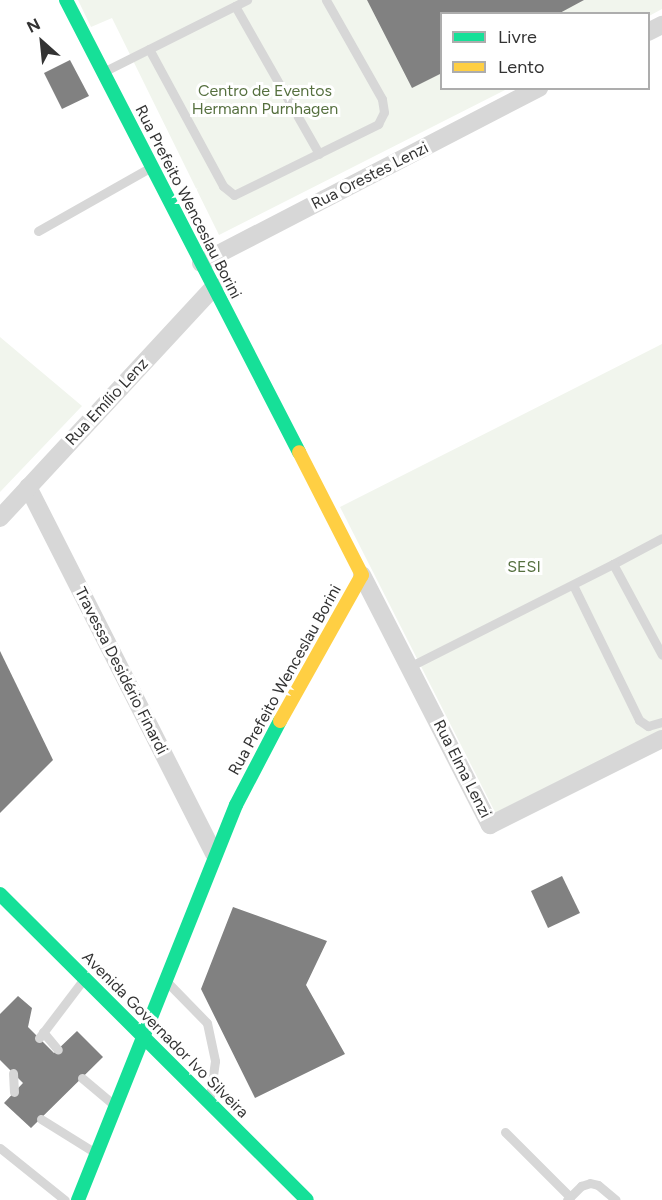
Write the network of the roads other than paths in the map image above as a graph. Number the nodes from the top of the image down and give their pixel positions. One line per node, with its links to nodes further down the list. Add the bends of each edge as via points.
1 (66, 0): 6 (street, Rua Prefeito Wenceslau Borini)
2 (247, 0): 4 (lane)
3 (326, 0): 8 (lane, via 382,99 384,112 378,124)
4 (235, 6): 5 (lane); 8 (lane)
5 (149, 49): 6 (lane); 8 (lane, via 223,186 234,195)
6 (103, 72): 9 (street, Rua Prefeito Wenceslau Borini)
7 (535, 90): 11 (street, Rua Orestes Lenzi)
8 (319, 154)
9 (152, 167): 10 (lane); 11 (street, Rua Prefeito Wenceslau Borini)
10 (38, 231)
11 (201, 263): 12 (street, Rua Prefeito Wenceslau Borini)
12 (213, 287): 13 (street, Rua Emílio Lenz); 17 (street, Rua Prefeito Wenceslau Borini)
13 (28, 487): 14 (street, Rua Emílio Lenz); 23 (street, Travessa Desidério Finardi)
14 (0, 518)
15 (662, 538): 16 (lane)
16 (613, 564): 18 (lane); 19 (lane)
17 (362, 575): 20 (street, Rua Elma Lenzi); 23 (street, Rua Prefeito Wenceslau Borini, via 261,754)
18 (573, 585): 20 (lane); 21 (lane, via 639,720 648,726)
19 (662, 655)
20 (409, 667): 22 (street, Rua Elma Lenzi, via 490,825)
21 (662, 722)
22 (662, 740)
23 (214, 855): 26 (street, Rua Prefeito Wenceslau Borini)
24 (0, 894): 25 (street, Avenida Governador Ivo Silveira)
25 (85, 978): 27 (street, Avenida Governador Ivo Silveira); 28 (lane, via 41,1035)
26 (165, 979): 27 (street, Rua Prefeito Wenceslau Borini); 32 (lane, via 207,1023 215,1061)
27 (143, 1036): 32 (street, Avenida Governador Ivo Silveira); 33 (street, Rua Prefeito Wenceslau Borini)
28 (58, 1050)
29 (13, 1073): 31 (lane)
30 (82, 1078): 33 (lane)
31 (14, 1092)
32 (210, 1103): 41 (street, Avenida Governador Ivo Silveira)
33 (115, 1106): 37 (street, Rua Prefeito Wenceslau Borini)
34 (40, 1119): 37 (lane)
35 (506, 1132): 38 (lane)
36 (0, 1148): 39 (lane)
37 (96, 1153): 40 (street, Rua Prefeito Wenceslau Borini)
38 (568, 1199): 42 (lane, via 581,1185 590,1183)
39 (65, 1200)
40 (78, 1200)
41 (307, 1200)
42 (616, 1200)

